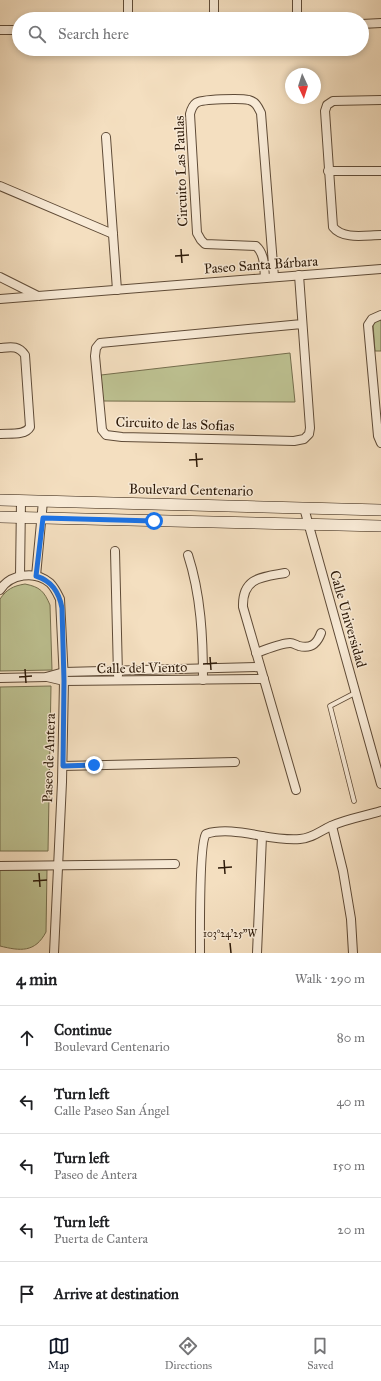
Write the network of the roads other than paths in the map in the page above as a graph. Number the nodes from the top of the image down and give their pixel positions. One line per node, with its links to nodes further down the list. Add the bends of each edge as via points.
1 (128, 0): 4 (street)
2 (214, 0): 5 (street)
3 (297, 0): 6 (street)
4 (128, 12)
5 (214, 12)
6 (298, 12)
7 (381, 23): 8 (street)
8 (369, 24)
9 (0, 30): 10 (street)
10 (12, 30)
11 (381, 100): 13 (street, via 332,101 326,105)
12 (106, 137): 16 (street)
13 (328, 171): 14 (street); 17 (street, via 332,222 336,231 347,235)
14 (381, 171)
15 (0, 186): 16 (street)
16 (113, 234): 23 (street)
17 (381, 235)
18 (381, 269): 19 (street, Paseo Santa Bárbara)
19 (299, 275): 21 (street, Paseo Santa Bárbara); 27 (street, Circuito de las Sofias)
20 (0, 277): 24 (street)
21 (274, 277): 22 (street, Paseo Santa Bárbara); 22 (street, Circuito Las Paulas, via 261,113 257,105 250,100 197,102 190,114 197,233 205,244 256,246 262,256)
22 (265, 278): 23 (street, Paseo Santa Bárbara)
23 (117, 290): 24 (street, Paseo Santa Bárbara)
24 (39, 296): 25 (street, Paseo Santa Bárbara)
25 (0, 299)
26 (381, 315): 30 (street, via 372,319 368,326 378,436)
27 (302, 324): 27 (street, Circuito de las Sofias, via 310,428 304,440 122,437 106,435 102,430 95,356 96,348 100,344)
28 (0, 348): 29 (street, via 14,346 25,354 30,427 24,432)
29 (0, 434)
30 (381, 443)
31 (0, 500): 32 (main road, Boulevard Centenario)
32 (21, 501): 33 (main road, Boulevard Centenario); 37 (street)
33 (43, 501): 34 (main road, Boulevard Centenario); 38 (street)
34 (304, 508): 35 (main road, Boulevard Centenario); 39 (street, Calle Universidad)
35 (381, 510)
36 (0, 517): 37 (main road)
37 (20, 518): 38 (main road); 44 (street)
38 (43, 518): 39 (main road); 45 (street)
39 (308, 524): 40 (main road); 59 (street, Calle Universidad)
40 (381, 526)
41 (115, 551): 51 (street)
42 (188, 555): 50 (street, via 198,592)
43 (285, 573): 48 (street, via 258,578 251,583 244,595 243,607)
44 (20, 576): 45 (street); 46 (street, via 13,578)
45 (36, 576): 52 (street, Paseo de Antera, via 49,582 60,599)
46 (1, 588)
47 (321, 633): 48 (street, via 318,640 309,647 291,642)
48 (256, 653): 49 (street)
49 (260, 667): 50 (street, Calle del Viento); 55 (street)
50 (203, 668): 51 (street, Calle del Viento); 56 (street)
51 (118, 670): 52 (street, Calle del Viento); 58 (street)
52 (64, 672): 53 (street, Calle del Viento); 57 (street, Paseo de Antera)
53 (46, 677): 54 (street, Calle del Viento); 57 (street, Calle del Viento)
54 (0, 678)
55 (264, 679): 56 (street, Calle del Viento); 63 (street)
56 (203, 680): 58 (street, Calle del Viento)
57 (64, 681): 58 (street, Calle del Viento); 61 (street, Paseo de Antera)
58 (118, 682)
59 (355, 692): 62 (street, Calle Universidad); 64 (lane, via 330,706)
60 (235, 762): 61 (street)
61 (63, 766): 70 (street, Paseo de Antera)
62 (381, 784)
63 (296, 790)
64 (354, 801)
65 (381, 811): 66 (street)
66 (332, 826): 67 (street, via 312,837 302,839 288,840); 74 (street, via 351,918)
67 (262, 836): 72 (street, via 253,833 218,832 206,834 204,837); 73 (street)
68 (175, 864): 70 (street)
69 (0, 866): 70 (street)
70 (58, 866): 71 (street, Paseo de Antera)
71 (54, 953)
72 (200, 953)
73 (257, 953)
74 (353, 953)

